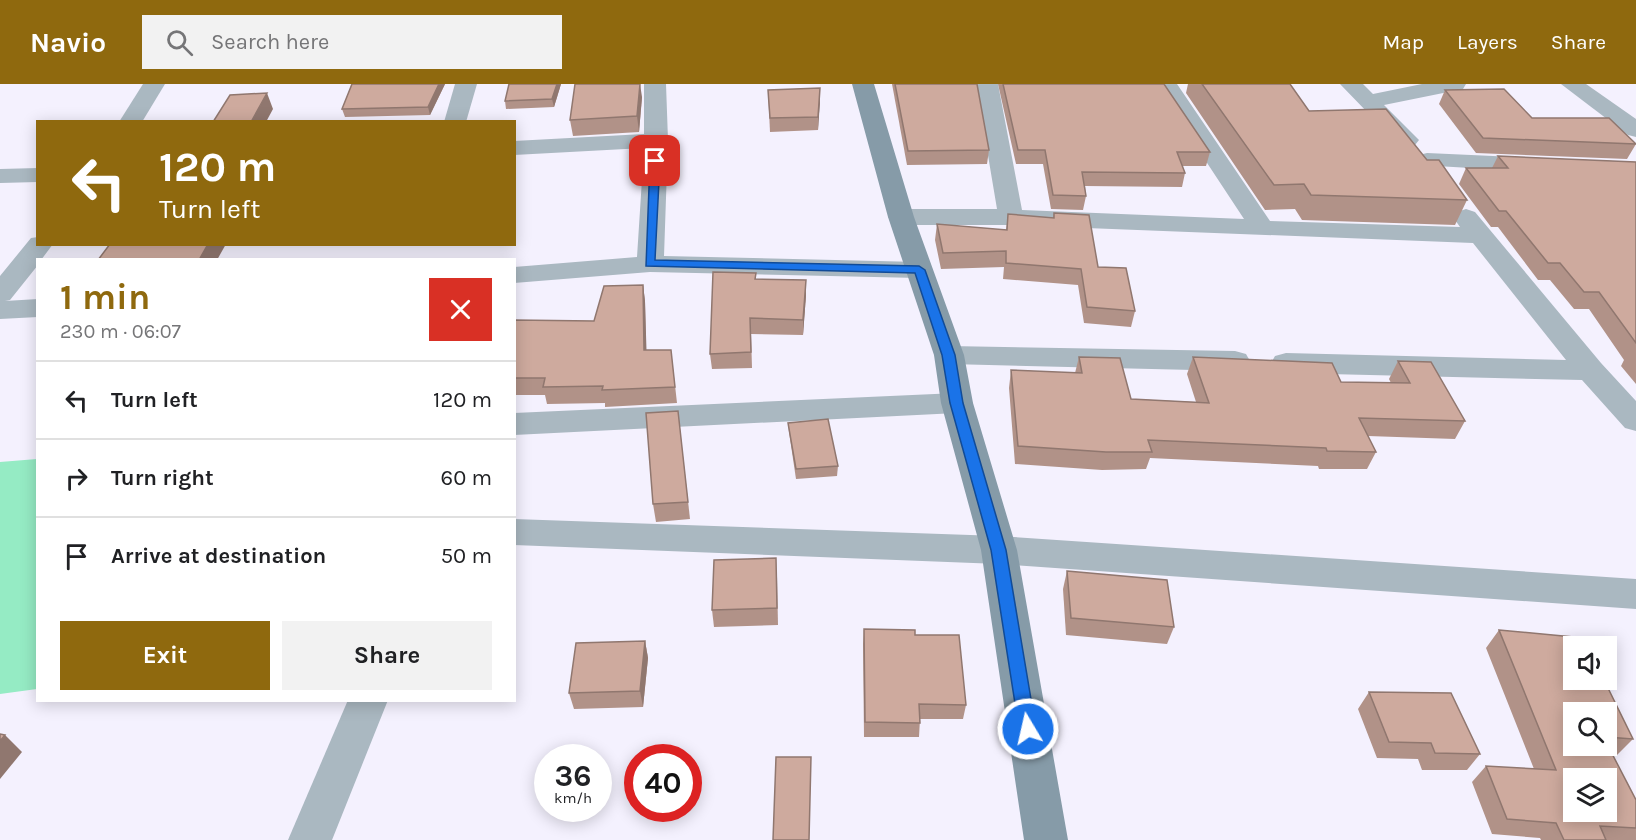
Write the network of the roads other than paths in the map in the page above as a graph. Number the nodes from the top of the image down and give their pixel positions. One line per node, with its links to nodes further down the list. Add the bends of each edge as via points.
1 (154, 84): 11 (street)
2 (466, 84): 12 (street)
3 (655, 84): 14 (street)
4 (863, 84): 21 (street)
5 (987, 84): 20 (street)
6 (1166, 84): 22 (street)
7 (1351, 84): 10 (street)
8 (1455, 84): 10 (street)
9 (1572, 84): 13 (street)
10 (1369, 101): 16 (street)
11 (131, 120)
12 (455, 120)
13 (1636, 129)
14 (656, 140): 15 (street); 25 (street)
15 (516, 148)
16 (1427, 160): 17 (street); 23 (street)
17 (1566, 166)
18 (36, 174): 19 (street)
19 (0, 176)
20 (1011, 217): 21 (street); 22 (street)
21 (902, 218): 26 (street)
22 (1262, 228): 23 (street)
23 (1478, 235): 32 (street)
24 (38, 246): 28 (street)
25 (650, 264): 26 (street); 27 (street)
26 (919, 270): 31 (street)
27 (516, 275)
28 (0, 294)
29 (36, 308): 30 (street)
30 (0, 310)
31 (949, 355): 32 (street); 33 (street)
32 (1590, 370): 34 (street)
33 (957, 403): 35 (street); 37 (street)
34 (1636, 420)
35 (516, 424)
36 (516, 532): 37 (street)
37 (999, 550): 38 (street); 41 (street)
38 (1636, 594)
39 (368, 702): 40 (street)
40 (310, 840)
41 (1046, 840)

